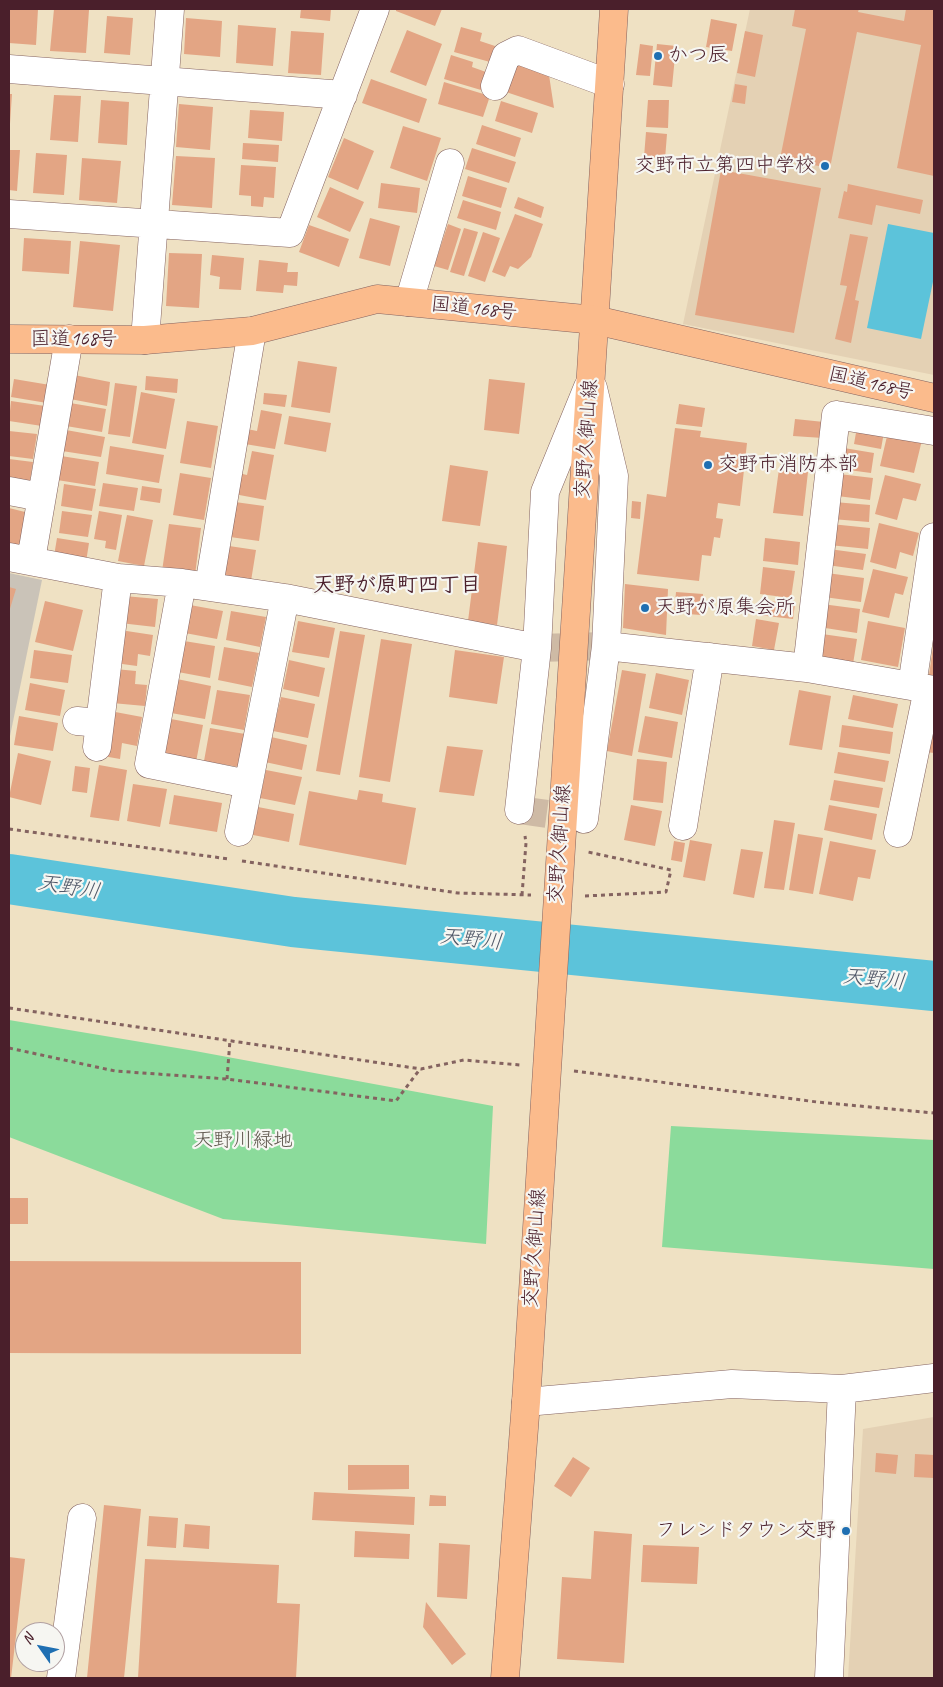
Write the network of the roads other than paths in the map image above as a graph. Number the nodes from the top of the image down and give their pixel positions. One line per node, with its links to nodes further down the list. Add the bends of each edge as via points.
1 (170, 9): 5 (street)
2 (375, 9): 8 (street)
3 (614, 9): 6 (main road, 交野久御山線)
4 (9, 69): 5 (street)
5 (165, 81): 8 (street); 11 (street)
6 (610, 84): 7 (street, via 518,50 506,56); 13 (main road, 交野久御山線)
7 (495, 86)
8 (343, 95): 11 (street, via 290,233)
9 (450, 163): 12 (street)
10 (9, 214): 11 (street)
11 (154, 224): 17 (street)
12 (409, 302): 13 (main road, 国道168号); 14 (main road, 国道168号, via 378,299)
13 (595, 320): 18 (main road, 交野久御山線); 19 (main road, 国道168号)
14 (252, 331): 17 (main road, 国道168号); 27 (street)
15 (9, 339): 16 (main road, 国道168号)
16 (69, 339): 17 (main road, 国道168号); 22 (street)
17 (145, 340)
18 (591, 382): 29 (street, via 614,476); 30 (street, via 545,492); 43 (main road, 交野久御山線)
19 (934, 398)
20 (934, 431): 32 (street, via 836,415)
21 (9, 491): 22 (street)
22 (41, 497): 24 (street)
23 (934, 537): 33 (street)
24 (20, 558): 25 (street)
25 (118, 578): 26 (street); 34 (street)
26 (182, 583): 27 (street); 35 (street, via 149,764)
27 (209, 586): 28 (street)
28 (285, 598): 30 (street); 35 (street)
29 (606, 646): 31 (street); 37 (street)
30 (537, 648): 36 (street)
31 (710, 658): 32 (street); 38 (street)
32 (807, 668): 33 (street)
33 (925, 688): 40 (street)
34 (91, 730)
35 (248, 784): 39 (street)
36 (519, 810)
37 (584, 819)
38 (683, 826)
39 (239, 832)
40 (898, 833)
41 (934, 1378): 42 (street)
42 (842, 1389): 43 (street, via 732,1384); 47 (street)
43 (526, 1402): 46 (main road, 交野久御山線)
44 (82, 1518): 45 (street)
45 (61, 1678)
46 (505, 1678)
47 (829, 1678)

